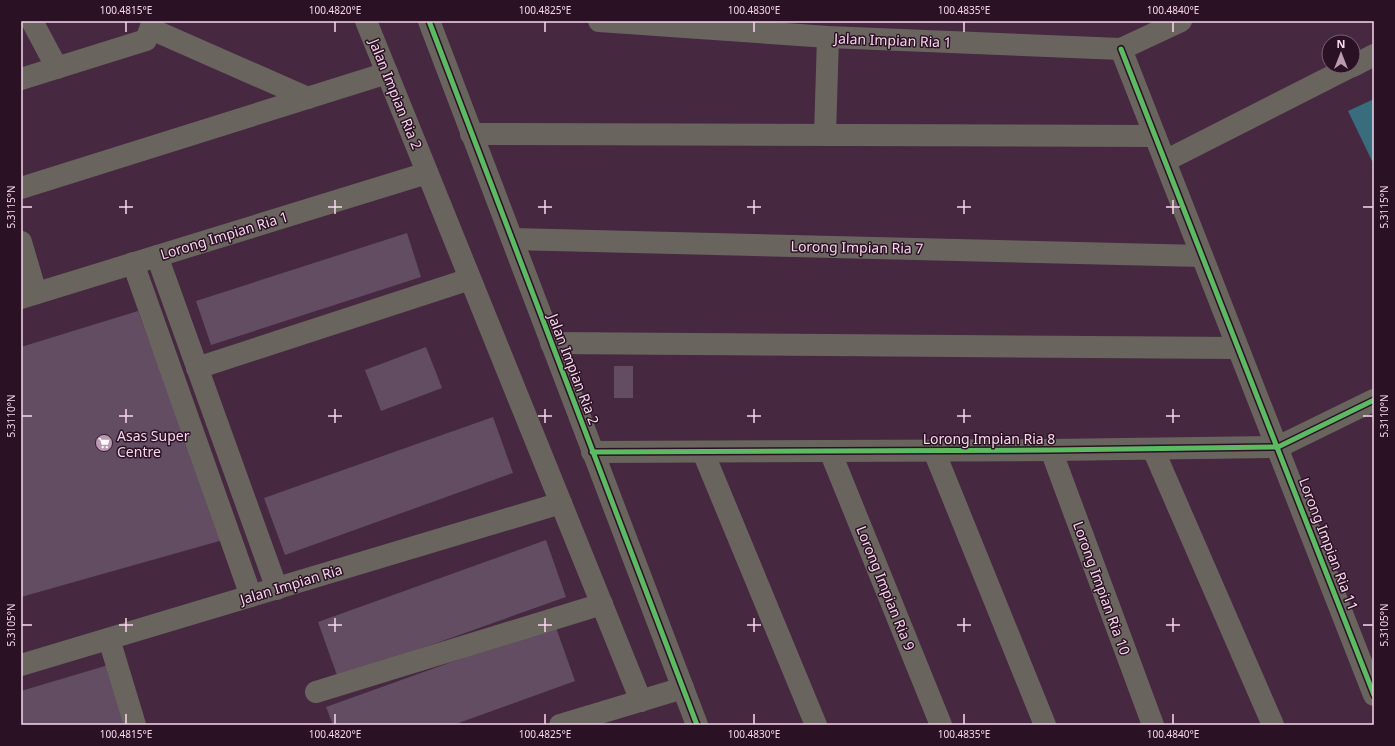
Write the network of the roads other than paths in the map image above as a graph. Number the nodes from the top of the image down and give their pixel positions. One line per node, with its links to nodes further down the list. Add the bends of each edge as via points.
1 (32, 21): 11 (street)
2 (366, 21): 12 (street, Jalan Impian Ria 2)
3 (429, 21): 16 (street, Jalan Impian Ria 2)
4 (599, 21): 7 (street, Jalan Impian Ria 1)
5 (1181, 21): 8 (street, Jalan Impian Ria 1)
6 (152, 25): 11 (street, via 146,40); 15 (street)
7 (828, 37): 8 (street, Jalan Impian Ria 1); 17 (street)
8 (1121, 49): 18 (street, Lorong Impian Ria 11)
9 (1374, 55): 10 (street)
10 (1361, 62)
11 (57, 68): 14 (street)
12 (388, 74): 15 (street); 20 (street, Jalan Impian Ria 2)
13 (1337, 74): 19 (street)
14 (21, 79)
15 (308, 98): 21 (street)
16 (471, 134): 17 (street); 22 (street, Jalan Impian Ria 2)
17 (825, 135): 18 (street)
18 (1155, 136): 19 (street, Lorong Impian Ria 11)
19 (1165, 161): 25 (street, Lorong Impian Ria 11)
20 (427, 173): 24 (street, Lorong Impian Ria 1); 27 (street, Jalan Impian Ria 2)
21 (21, 188)
22 (512, 239): 25 (street, Lorong Impian Ria 7); 29 (street, Jalan Impian Ria 2)
23 (21, 242): 28 (street)
24 (157, 256): 26 (street, Lorong Impian Ria 1); 31 (street)
25 (1202, 256): 30 (street, Lorong Impian Ria 11)
26 (133, 263): 28 (street, Lorong Impian Ria 1); 42 (street)
27 (470, 279): 31 (street); 40 (street, Jalan Impian Ria 2)
28 (29, 295)
29 (551, 343): 30 (street); 37 (street, Jalan Impian Ria 2)
30 (1237, 348): 33 (street, Lorong Impian Ria 11)
31 (197, 368): 41 (street)
32 (1374, 400): 33 (street, Lorong Impian Ria 8)
33 (1278, 447): 34 (street, Lorong Impian Ria 8); 48 (street, Lorong Impian Ria 11)
34 (1153, 449): 35 (street, Lorong Impian Ria 8); 57 (street)
35 (1050, 450): 36 (street, Lorong Impian Ria 8); 56 (street, Lorong Impian Ria 10)
36 (934, 451): 39 (street, Lorong Impian Ria 8); 55 (street)
37 (592, 452): 38 (street, Lorong Impian Ria 8); 46 (street, Jalan Impian Ria 2)
38 (703, 452): 39 (street, Lorong Impian Ria 8); 53 (street)
39 (830, 452): 54 (street, Lorong Impian Ria 9)
40 (561, 503): 41 (street, Jalan Impian Ria); 43 (street, Jalan Impian Ria 2)
41 (277, 589): 42 (street, Jalan Impian Ria)
42 (251, 596): 44 (street, Jalan Impian Ria)
43 (602, 604): 47 (street); 49 (street, Jalan Impian Ria 2)
44 (109, 639): 45 (street, Jalan Impian Ria); 50 (street)
45 (21, 665)
46 (682, 688): 49 (street); 52 (street, Jalan Impian Ria 2)
47 (316, 692)
48 (1374, 695)
49 (641, 701): 51 (street)
50 (135, 725)
51 (560, 725)
52 (698, 725)
53 (816, 725)
54 (941, 725)
55 (1045, 725)
56 (1153, 725)
57 (1273, 725)

